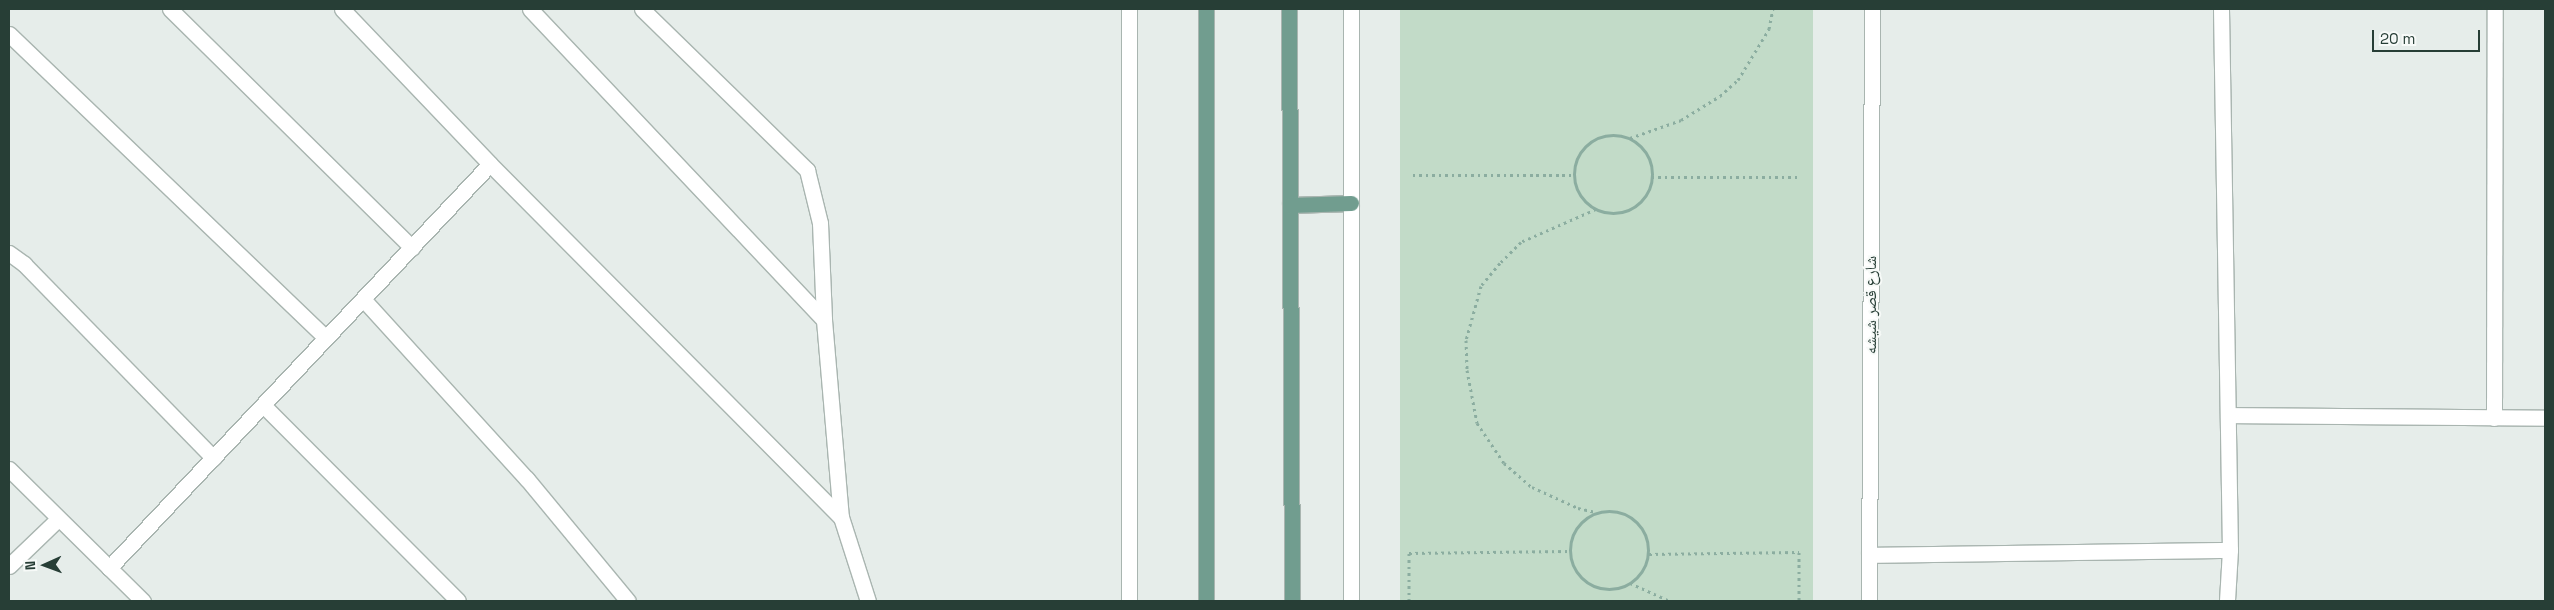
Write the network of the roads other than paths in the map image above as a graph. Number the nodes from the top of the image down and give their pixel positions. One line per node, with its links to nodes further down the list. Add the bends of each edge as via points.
1 (170, 9): 16 (street)
2 (342, 9): 13 (street)
3 (530, 9): 19 (street)
4 (642, 9): 19 (street, via 807,170 820,223)
5 (1129, 9): 37 (street)
6 (1206, 9): 38 (main road)
7 (1289, 9): 15 (main road)
8 (1351, 9): 14 (street)
9 (1872, 9): 30 (street, شارع قصر شيشه)
10 (2221, 9): 22 (street)
11 (2496, 9): 23 (street)
12 (9, 34): 20 (street)
13 (490, 164): 16 (street); 27 (street)
14 (1351, 203): 15 (main road); 40 (street)
15 (1290, 205): 39 (main road)
16 (412, 248): 18 (street)
17 (9, 253): 25 (street, via 24,264)
18 (363, 299): 20 (street); 35 (street, via 533,486)
19 (824, 320): 27 (street)
20 (326, 338): 21 (street)
21 (263, 405): 25 (street); 34 (street)
22 (2228, 415): 23 (street); 29 (street)
23 (2494, 418): 24 (street)
24 (2545, 418)
25 (213, 458): 32 (street)
26 (9, 470): 28 (street)
27 (841, 517): 36 (street)
28 (58, 519): 31 (street); 32 (street)
29 (2230, 550): 30 (street); 42 (street)
30 (1870, 555): 41 (street, شارع قصر شيشه)
31 (9, 566)
32 (109, 568): 33 (street)
33 (142, 601)
34 (458, 601)
35 (628, 601)
36 (868, 601)
37 (1129, 601)
38 (1206, 601)
39 (1292, 601)
40 (1352, 601)
41 (1869, 601)
42 (2226, 601)

